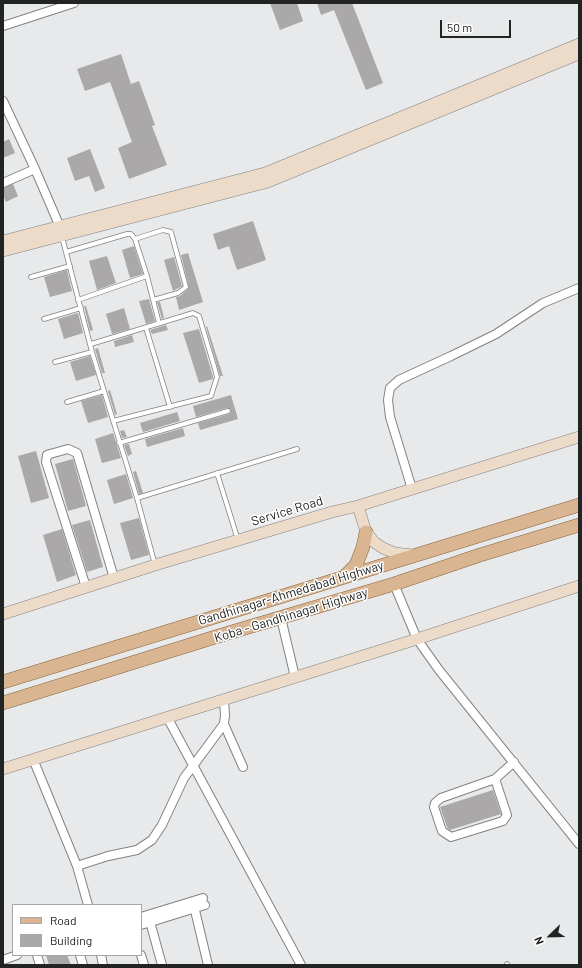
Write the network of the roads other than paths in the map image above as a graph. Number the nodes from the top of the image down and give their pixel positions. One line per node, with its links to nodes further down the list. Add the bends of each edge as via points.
1 (74, 3): 2 (street)
2 (3, 26)
3 (579, 44): 8 (street, via 265,173)
4 (579, 54): 8 (street, via 268,182)
5 (3, 101): 6 (street)
6 (35, 169): 7 (street); 8 (street)
7 (3, 183)
8 (61, 231): 10 (street); 11 (street); 12 (lane)
9 (135, 239): 12 (lane, via 131,234 127,234); 14 (lane); 18 (lane, via 163,230 171,232 186,287 178,293)
10 (3, 240)
11 (3, 251)
12 (66, 252): 13 (lane)
13 (70, 266): 15 (lane); 17 (lane)
14 (147, 276): 17 (lane); 18 (lane)
15 (31, 277)
16 (579, 288): 35 (street, via 543,303 496,334 399,380 390,388 390,417)
17 (78, 300): 19 (lane)
18 (153, 300): 21 (lane)
19 (81, 308): 20 (lane); 23 (lane)
20 (44, 320)
21 (159, 323): 22 (lane); 28 (lane, via 193,313 199,316 217,377 211,396)
22 (146, 328): 23 (lane); 28 (lane)
23 (90, 344): 24 (lane)
24 (92, 352): 25 (lane); 26 (lane)
25 (55, 362)
26 (104, 391): 27 (lane); 30 (lane)
27 (67, 402)
28 (170, 407): 30 (lane)
29 (228, 412): 32 (lane)
30 (113, 422): 32 (lane)
31 (579, 437): 35 (street, Service Road)
32 (119, 443): 36 (lane)
33 (297, 449): 34 (lane)
34 (217, 473): 36 (lane); 41 (lane)
35 (412, 489): 38 (street, Service Road)
36 (137, 498): 43 (lane)
37 (579, 504): 42 (main road, Gandhinagar-Ahmedabad Highway)
38 (358, 506): 40 (street); 41 (street, Service Road)
39 (579, 525): 46 (main road, Koba - Gandhinagar Highway)
40 (366, 532): 42 (street, via 383,548 395,553); 44 (main road, via 356,564)
41 (238, 540): 43 (street, Service Road)
42 (414, 555): 44 (main road, Gandhinagar-Ahmedabad Highway)
43 (155, 565): 45 (street, Service Road)
44 (345, 576): 53 (main road, Gandhinagar-Ahmedabad Highway)
45 (114, 578): 48 (street, Service Road); 48 (street, via 77,453 68,449 50,454 47,455 46,462)
46 (394, 584): 50 (main road, Koba - Gandhinagar Highway); 51 (street)
47 (579, 586): 51 (street)
48 (86, 587): 49 (street, Service Road)
49 (3, 614)
50 (281, 618): 52 (street); 55 (main road, Koba - Gandhinagar Highway)
51 (417, 639): 52 (street); 59 (street)
52 (295, 677): 54 (street)
53 (3, 682)
54 (224, 700): 56 (street); 57 (street)
55 (3, 703)
56 (167, 717): 58 (street); 60 (street)
57 (224, 724): 60 (street); 61 (street)
58 (33, 759): 62 (street); 65 (street)
59 (514, 762): 63 (street); 64 (street)
60 (193, 766): 65 (street, via 184,778 162,825 152,840 137,850); 74 (street)
61 (243, 767)
62 (3, 769)
63 (495, 779): 63 (street, via 441,798 435,803 442,831 451,837 503,821 507,815)
64 (579, 844)
65 (77, 866): 67 (street)
66 (204, 902): 68 (street)
67 (88, 904)
68 (194, 905): 69 (street); 73 (street)
69 (147, 918): 72 (street)
70 (14, 956): 71 (street)
71 (3, 960)
72 (162, 965)
73 (208, 965)
74 (301, 965)

